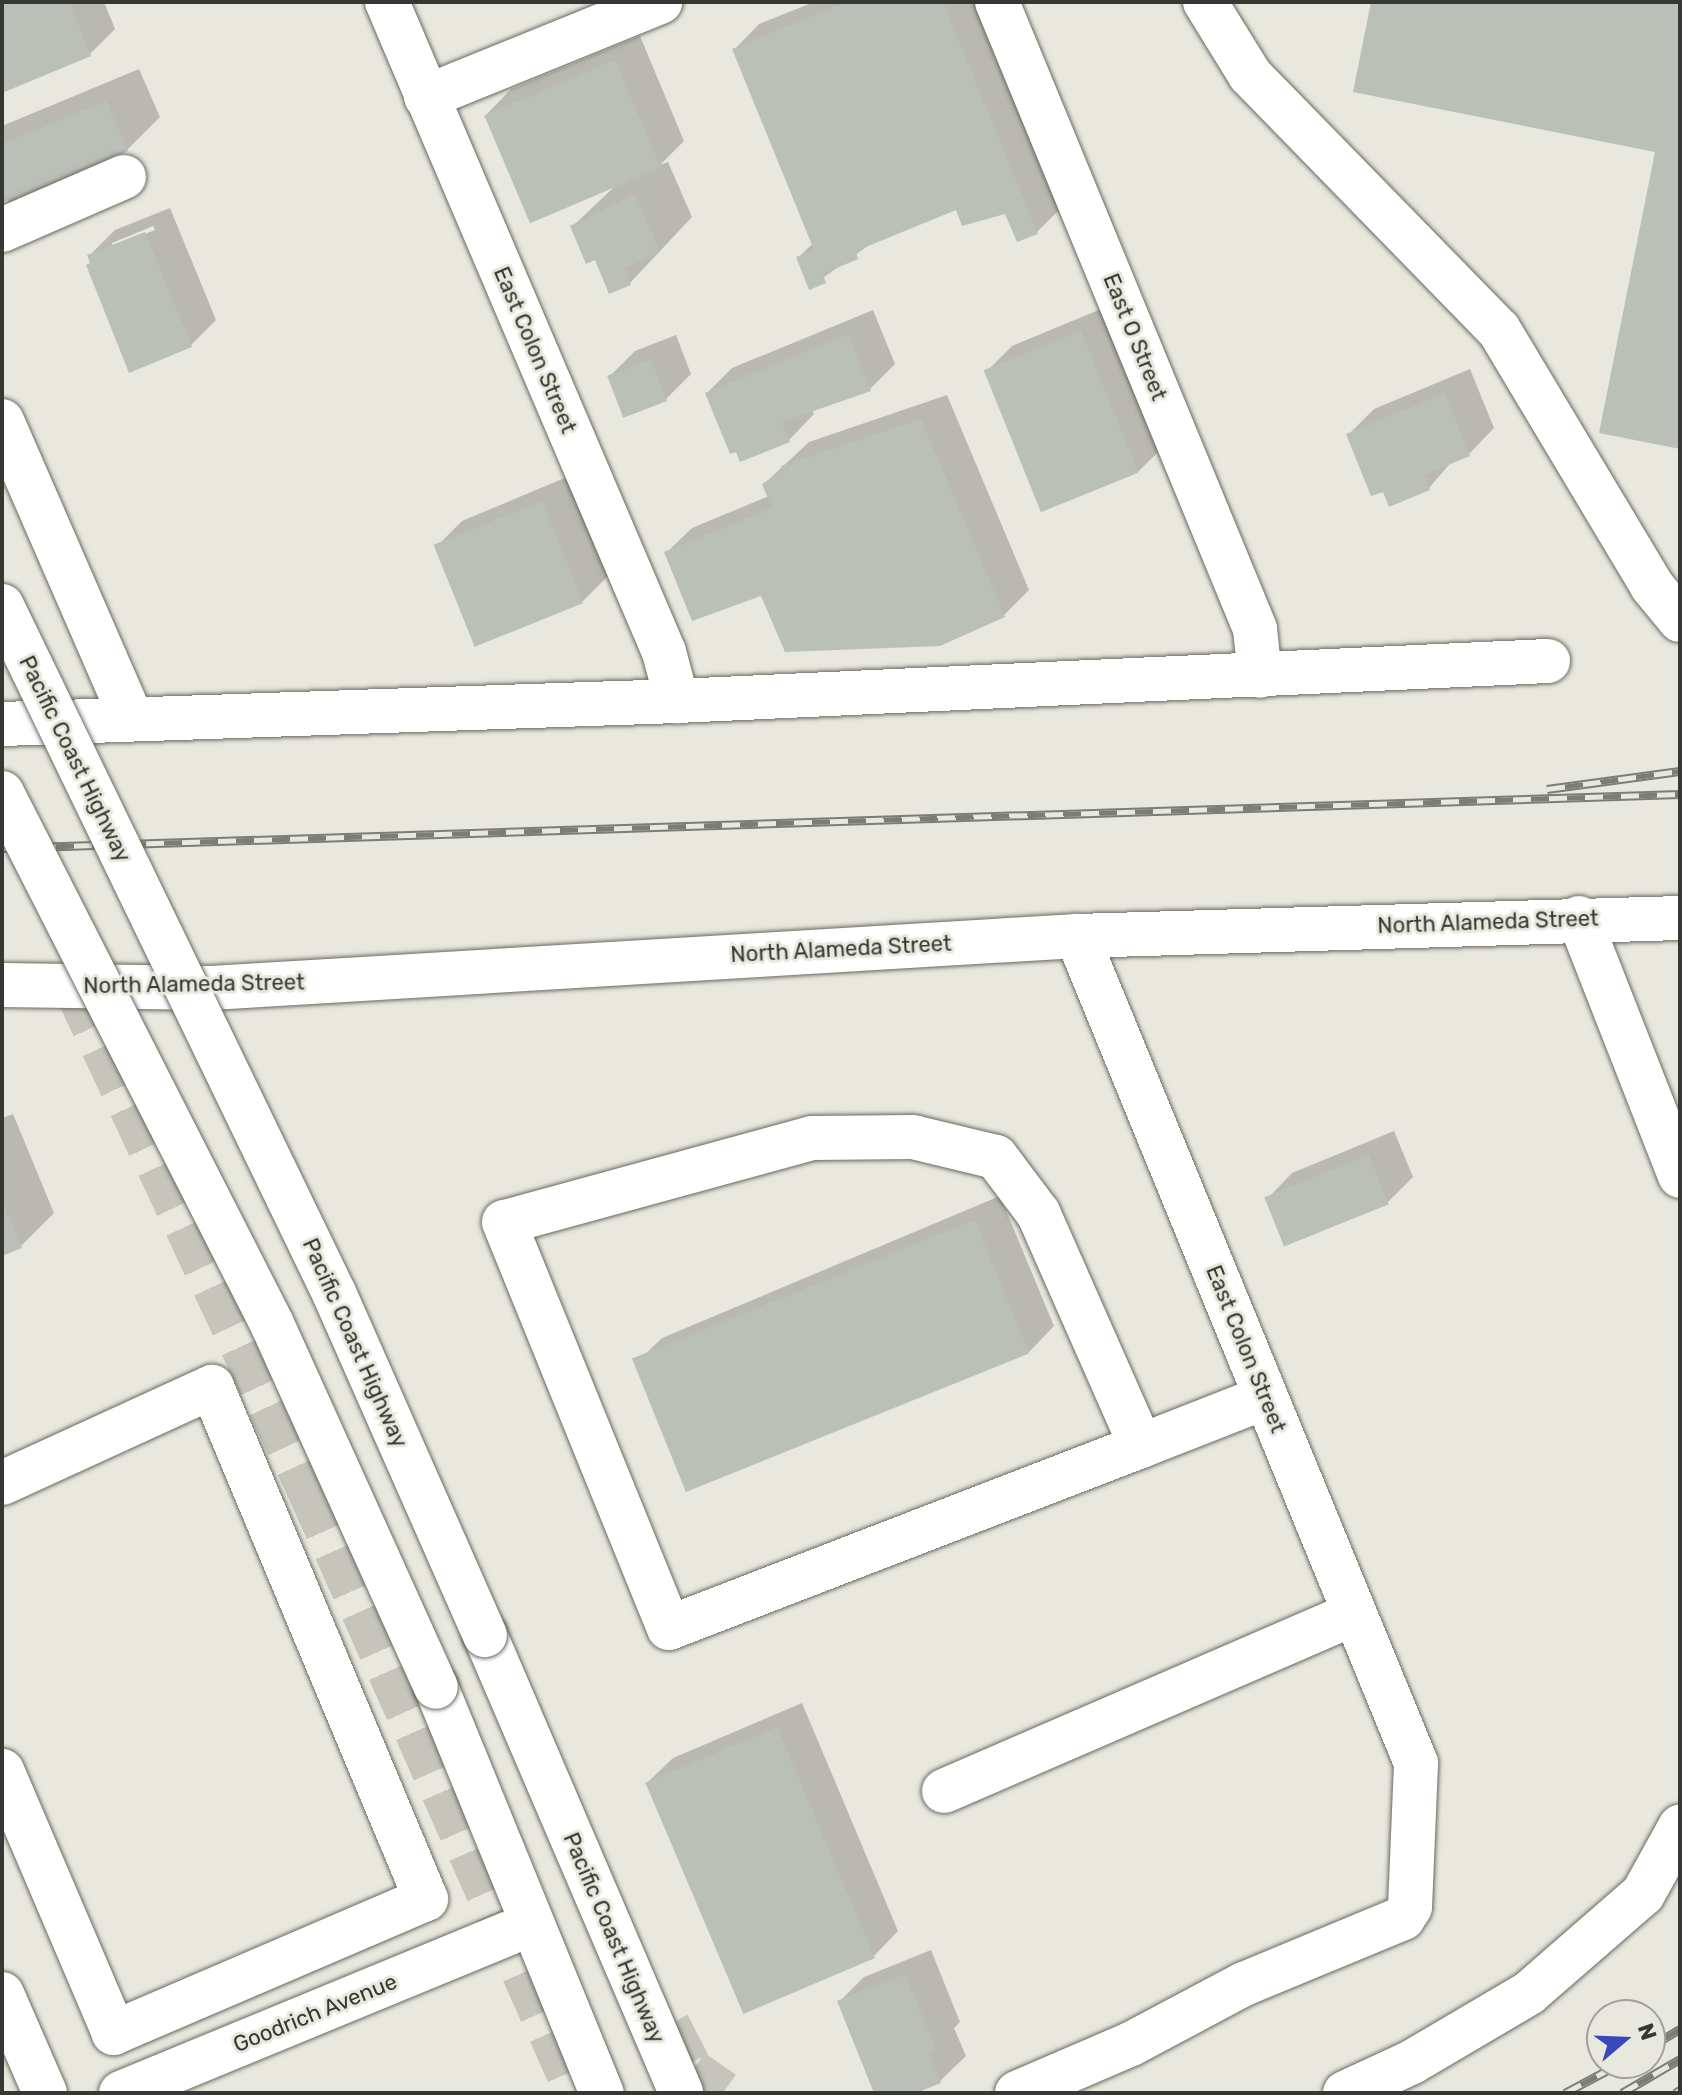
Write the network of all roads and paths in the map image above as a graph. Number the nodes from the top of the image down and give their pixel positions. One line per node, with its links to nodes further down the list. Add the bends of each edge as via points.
1 (387, 2): 5 (main road, East Colon Street)
2 (660, 2): 5 (main road)
3 (997, 2): 12 (main road, East O Street, via 1255,629)
4 (1205, 2): 10 (main road, via 1250,75 1499,330 1652,586)
5 (426, 97): 13 (main road, East Colon Street, via 664,652)
6 (124, 177): 7 (main road)
7 (2, 230)
8 (2, 421): 14 (main road)
9 (2, 606): 34 (main road, Pacific Coast Highway, bridge, via 334,1293)
10 (1680, 620)
11 (1548, 661): 12 (main road)
12 (1260, 676): 13 (main road)
13 (677, 701): 14 (main road)
14 (130, 716): 15 (main road)
15 (2, 724)
16 (2, 793): 33 (main road, bridge, via 272,1324 436,1687)
17 (1579, 918): 18 (main road, North Alameda Street); 19 (main road, North Alameda Street); 21 (main road)
18 (1680, 918)
19 (1077, 936): 20 (main road, North Alameda Street, via 211,988); 22 (main road, East Colon Street)
20 (2, 985)
21 (1680, 1176)
22 (1266, 1397): 23 (main road); 25 (main road, East Colon Street)
23 (1141, 1446): 23 (main road, via 669,1628 504,1222 812,1138 913,1137 996,1157 1038,1213)
24 (2, 1483): 26 (main road, via 212,1387 426,1899 114,2033)
25 (1354, 1614): 27 (main road); 35 (main road, East Colon Street, via 1416,1763 1410,1907 1403,1918 1244,1984 1131,2044)
26 (2, 1771)
27 (944, 1791)
28 (1680, 1827): 36 (main road, via 1643,1894 1529,1993 1412,2062)
29 (509, 1933): 32 (main road, Goodrich Avenue)
30 (2, 1994): 31 (main road)
31 (45, 2093)
32 (121, 2093)
33 (602, 2093)
34 (681, 2093)
35 (1017, 2093)
36 (1345, 2093)

